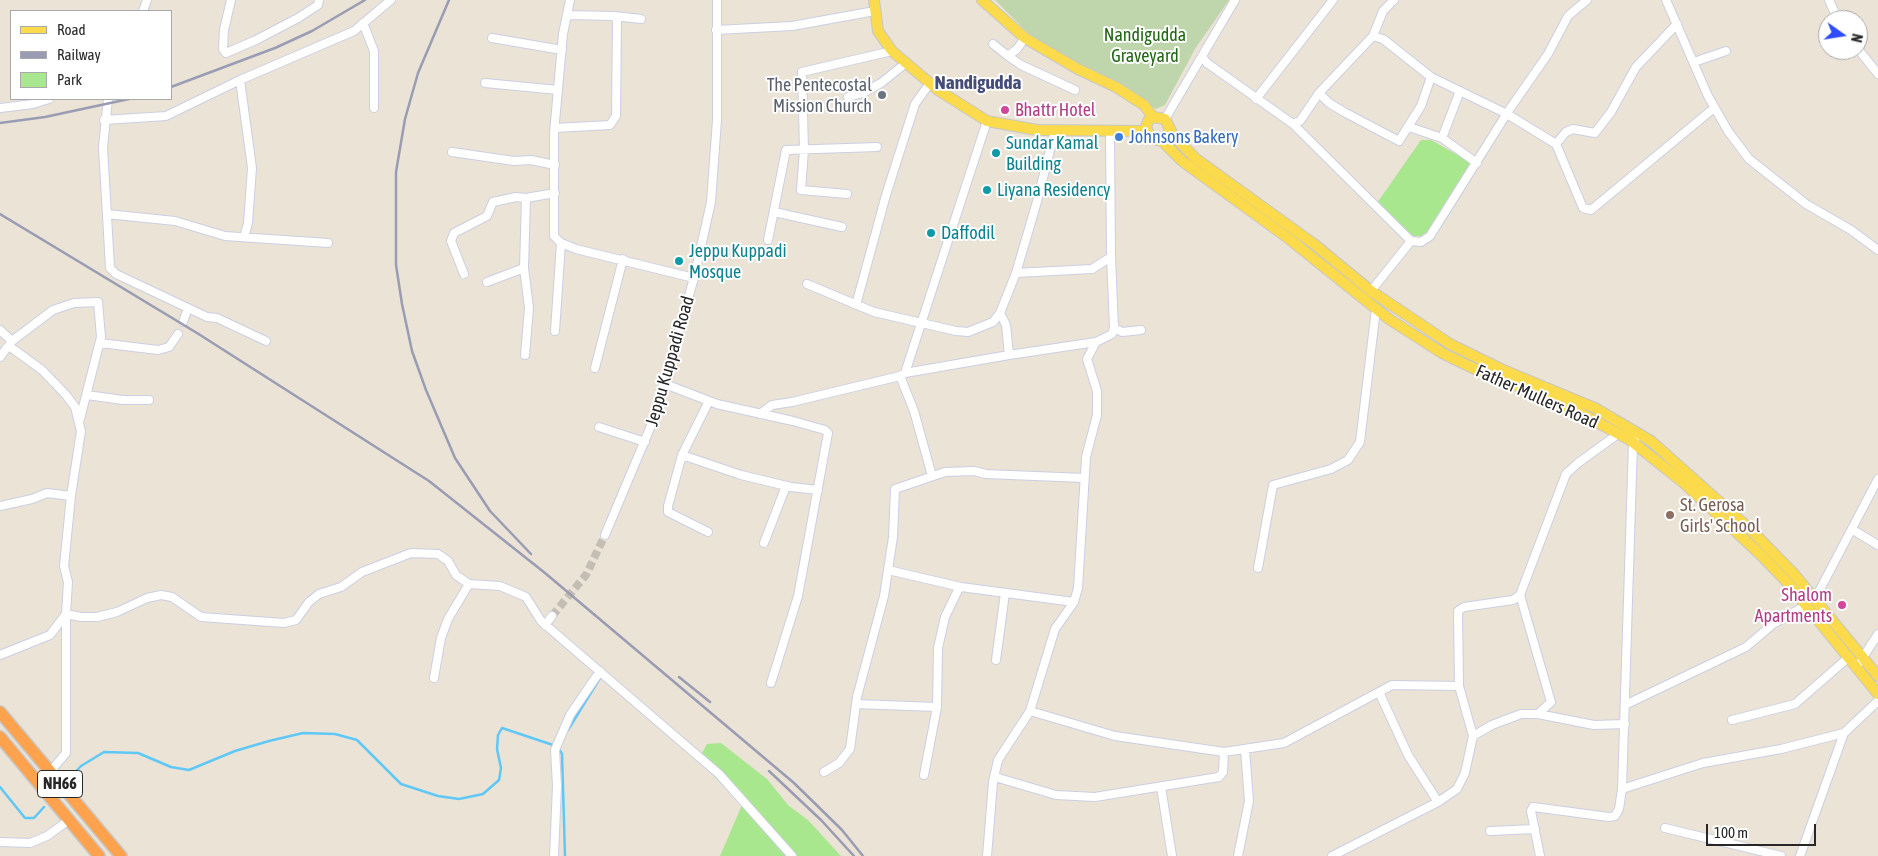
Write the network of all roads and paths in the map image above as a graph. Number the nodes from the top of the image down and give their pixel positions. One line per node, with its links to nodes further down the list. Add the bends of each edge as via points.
1 (231, 0): 2 (street, via 224,30 223,49 226,53 298,18 318,5)
2 (319, 0)
3 (391, 0): 17 (street)
4 (570, 0): 14 (street)
5 (717, 0): 19 (street, Jeppu Kuppadi Road)
6 (874, 0): 13 (main road)
7 (982, 0): 22 (main road)
8 (1235, 0): 28 (street)
9 (1333, 0): 42 (street)
10 (1587, 0): 48 (street, via 1568,16 1548,54)
11 (1666, 0): 18 (street)
12 (1390, 1): 20 (street)
13 (875, 11): 19 (street, via 792,26); 25 (main road, via 878,32)
14 (567, 15): 15 (street); 24 (street)
15 (614, 16): 16 (street); 54 (street, via 617,20 616,116 610,125)
16 (641, 19)
17 (363, 23): 34 (street, via 354,31 320,47); 46 (street, via 374,51)
18 (1677, 24): 30 (street); 61 (street, via 1636,68 1595,133 1566,132)
19 (716, 30): 84 (street, Jeppu Kuppadi Road, via 717,120 711,202)
20 (1373, 36): 33 (street, via 1383,39); 40 (street)
21 (492, 38): 24 (street)
22 (1025, 38): 27 (street); 49 (main road, via 1078,69 1116,86 1144,105)
23 (993, 44): 27 (street)
24 (562, 50): 37 (street)
25 (892, 51): 31 (main road); 63 (street, via 802,72)
26 (1726, 52): 30 (street)
27 (1008, 56): 38 (street)
28 (1203, 58): 42 (street); 52 (street)
29 (1867, 60): 32 (street)
30 (1694, 62): 47 (street)
31 (906, 63): 36 (main road); 41 (street, via 882,83)
32 (1878, 74)
33 (1431, 77): 39 (street); 55 (street)
34 (240, 80): 50 (street, via 166,116); 73 (street, via 252,168)
35 (485, 83): 37 (street)
36 (930, 83): 51 (main road); 88 (street, via 915,104)
37 (558, 90): 54 (street)
38 (1075, 90)
39 (1460, 91): 48 (street); 59 (street)
40 (1319, 94): 53 (street, via 1300,121); 55 (street, via 1344,112 1399,141)
41 (848, 97)
42 (1256, 99): 53 (street)
43 (46, 100): 45 (street)
44 (108, 100): 50 (street)
45 (0, 108)
46 (374, 108)
47 (1714, 108): 61 (street, via 1591,210 1584,208); 78 (street, via 1755,166 1806,204)
48 (1507, 114): 61 (street); 65 (street)
49 (1153, 117): 52 (main road); 58 (main road, via 1146,124)
50 (104, 120): 71 (street)
51 (987, 121): 56 (main road); 93 (street)
52 (1168, 124): 60 (main road, via 1167,136); 87 (main road, via 1179,143 1196,158)
53 (1293, 124): 75 (street)
54 (554, 128): 66 (street)
55 (1409, 128): 59 (street)
56 (1054, 130): 57 (main road); 82 (street)
57 (1110, 131): 58 (main road); 79 (street)
58 (1146, 131): 60 (main road, via 1150,137)
59 (1442, 138): 65 (street)
60 (1161, 140): 90 (main road, Father Mullers Road, via 1182,162 1288,238)
61 (1556, 144)
62 (877, 147): 63 (street)
63 (804, 150): 68 (street, via 801,190); 70 (street, via 786,150)
64 (452, 152): 66 (street)
65 (1477, 163): 75 (street, via 1430,236 1421,242)
66 (555, 165): 67 (street)
67 (555, 193): 69 (street); 77 (street, via 554,236)
68 (847, 194)
69 (526, 198): 81 (street); 83 (street, via 493,202 487,216 454,233 451,241)
70 (774, 212): 72 (street); 74 (street)
71 (107, 214): 73 (street, via 175,221 225,236); 89 (street, via 110,268)
72 (842, 227)
73 (244, 237): 76 (street)
74 (768, 240)
75 (1411, 241): 87 (street)
76 (328, 243)
77 (562, 243): 80 (street); 97 (street)
78 (1878, 250)
79 (1111, 257): 82 (street, via 1092,269); 94 (street)
80 (623, 259): 84 (street); 106 (street)
81 (524, 268): 85 (street); 103 (street, via 529,308)
82 (1016, 273): 91 (street)
83 (464, 274)
84 (694, 278): 108 (street, Jeppu Kuppadi Road)
85 (487, 282)
86 (806, 284): 88 (street)
87 (1371, 290): 116 (main road, via 1450,344 1596,408)
88 (856, 305): 93 (street)
89 (188, 308): 92 (street); 99 (street)
90 (1376, 309): 115 (main road, Father Mullers Road, via 1442,353 1567,406); 131 (street, via 1360,442 1348,460 1331,469 1273,485)
91 (1000, 313): 93 (street, via 993,322 968,332); 104 (street, via 1006,325)
92 (183, 322)
93 (922, 323): 107 (street)
94 (1114, 328): 96 (street, via 1122,332); 101 (street, via 1112,334)
95 (0, 330): 102 (street)
96 (1141, 330)
97 (554, 331)
98 (178, 334): 100 (street, via 169,347 158,350)
99 (266, 341)
100 (100, 342): 102 (street, via 98,302 74,303 53,310); 109 (street)
101 (1096, 342): 104 (street); 120 (street, via 1087,359 1097,391 1097,415 1089,439)
102 (10, 343): 105 (street); 113 (street, via 66,395)
103 (525, 355)
104 (1009, 356): 107 (street)
105 (0, 357)
106 (595, 368)
107 (902, 375): 112 (street, via 772,405); 119 (street)
108 (665, 384): 111 (street); 117 (street, Jeppu Kuppadi Road)
109 (87, 395): 110 (street); 113 (street)
110 (149, 400)
111 (709, 401): 112 (street); 118 (street)
112 (760, 414): 123 (street, via 828,433)
113 (80, 420): 124 (street)
114 (599, 427): 117 (street)
115 (1618, 434): 116 (main road, Father Mullers Road); 136 (street, via 1566,474)
116 (1636, 438): 137 (main road, via 1687,473 1752,531); 139 (main road, Father Mullers Road, via 1761,555); 157 (street)
117 (646, 442): 128 (street, Jeppu Kuppadi Road)
118 (682, 456): 122 (street); 127 (street, via 668,512)
119 (932, 476): 120 (street, via 974,471); 132 (street, via 896,489 894,537)
120 (1084, 478): 138 (street, via 1081,568)
121 (1878, 479): 126 (street)
122 (786, 486): 123 (street); 129 (street)
123 (818, 490): 151 (street, via 798,596)
124 (71, 496): 125 (street, via 47,493); 140 (street, via 64,566 68,582)
125 (0, 506)
126 (1853, 530): 130 (street); 137 (street)
127 (708, 532)
128 (606, 535)
129 (764, 543)
130 (1878, 545)
131 (1258, 568)
132 (888, 570): 134 (street); 156 (street)
133 (470, 584): 140 (street, via 456,575 448,561 438,554 411,553 362,572 340,587 320,594 309,602 296,620 284,623 201,617 172,597 161,595 97,617); 142 (street, via 514,590 526,597); 150 (street, via 440,638)
134 (961, 587): 135 (street); 158 (street, via 945,617 938,648)
135 (1005, 593): 138 (street); 146 (street)
136 (1520, 595): 152 (street, via 1513,600 1464,607 1458,611); 161 (street, via 1551,702)
137 (1815, 599): 147 (main road)
138 (1074, 602): 159 (street, via 1055,629)
139 (1805, 606): 145 (main road, Father Mullers Road); 157 (street, via 1773,624 1746,647)
140 (66, 614): 144 (street, via 50,635); 169 (street, via 66,752)
141 (552, 616): 142 (street)
142 (545, 625): 148 (street)
143 (1878, 634): 147 (street)
144 (0, 655)
145 (1849, 658): 147 (main road, Father Mullers Road); 162 (street, via 1794,704)
146 (996, 660)
147 (1860, 663): 149 (main road); 154 (main road, Father Mullers Road)
148 (600, 671): 183 (street, via 570,715 555,750); 184 (street, via 719,774)
149 (1878, 676)
150 (434, 678)
151 (771, 682)
152 (1459, 686): 153 (street, via 1392,685); 165 (street)
153 (1379, 692): 167 (street, via 1284,743); 175 (street, via 1408,755)
154 (1878, 694)
155 (1878, 701): 164 (street)
156 (856, 704): 158 (street); 170 (street, via 850,749 839,763)
157 (1625, 705): 163 (street)
158 (938, 707): 171 (street)
159 (1030, 711): 168 (street, via 1115,736); 172 (street, via 998,760)
160 (0, 712): 169 (highway, NH66)
161 (1538, 714): 163 (street, via 1594,726); 165 (street, via 1521,714)
162 (1732, 720)
163 (1626, 724): 174 (street)
164 (1844, 733): 174 (street, via 1781,749 1703,763); 191 (street)
165 (1473, 736): 175 (street, via 1465,773 1457,790)
166 (0, 737): 176 (highway, NH66)
167 (1245, 750): 168 (street); 187 (street, via 1249,801)
168 (1224, 752): 173 (street, via 1219,777)
169 (50, 772): 182 (highway, NH66)
170 (824, 772)
171 (924, 775)
172 (994, 777): 173 (street, via 1056,795 1095,797); 185 (street)
173 (1161, 787): 186 (street)
174 (1622, 789): 178 (street, via 1619,809 1614,816 1533,807)
175 (1438, 802): 188 (street)
176 (69, 820): 180 (street, via 47,836 30,843); 181 (highway, NH66)
177 (1665, 828): 190 (street)
178 (1534, 829): 179 (street); 189 (street)
179 (1490, 831)
180 (0, 842)
181 (99, 856)
182 (121, 856)
183 (554, 856)
184 (792, 856)
185 (987, 856)
186 (1172, 856)
187 (1238, 856)
188 (1332, 856)
189 (1540, 856)
190 (1781, 856)
191 (1800, 856)

